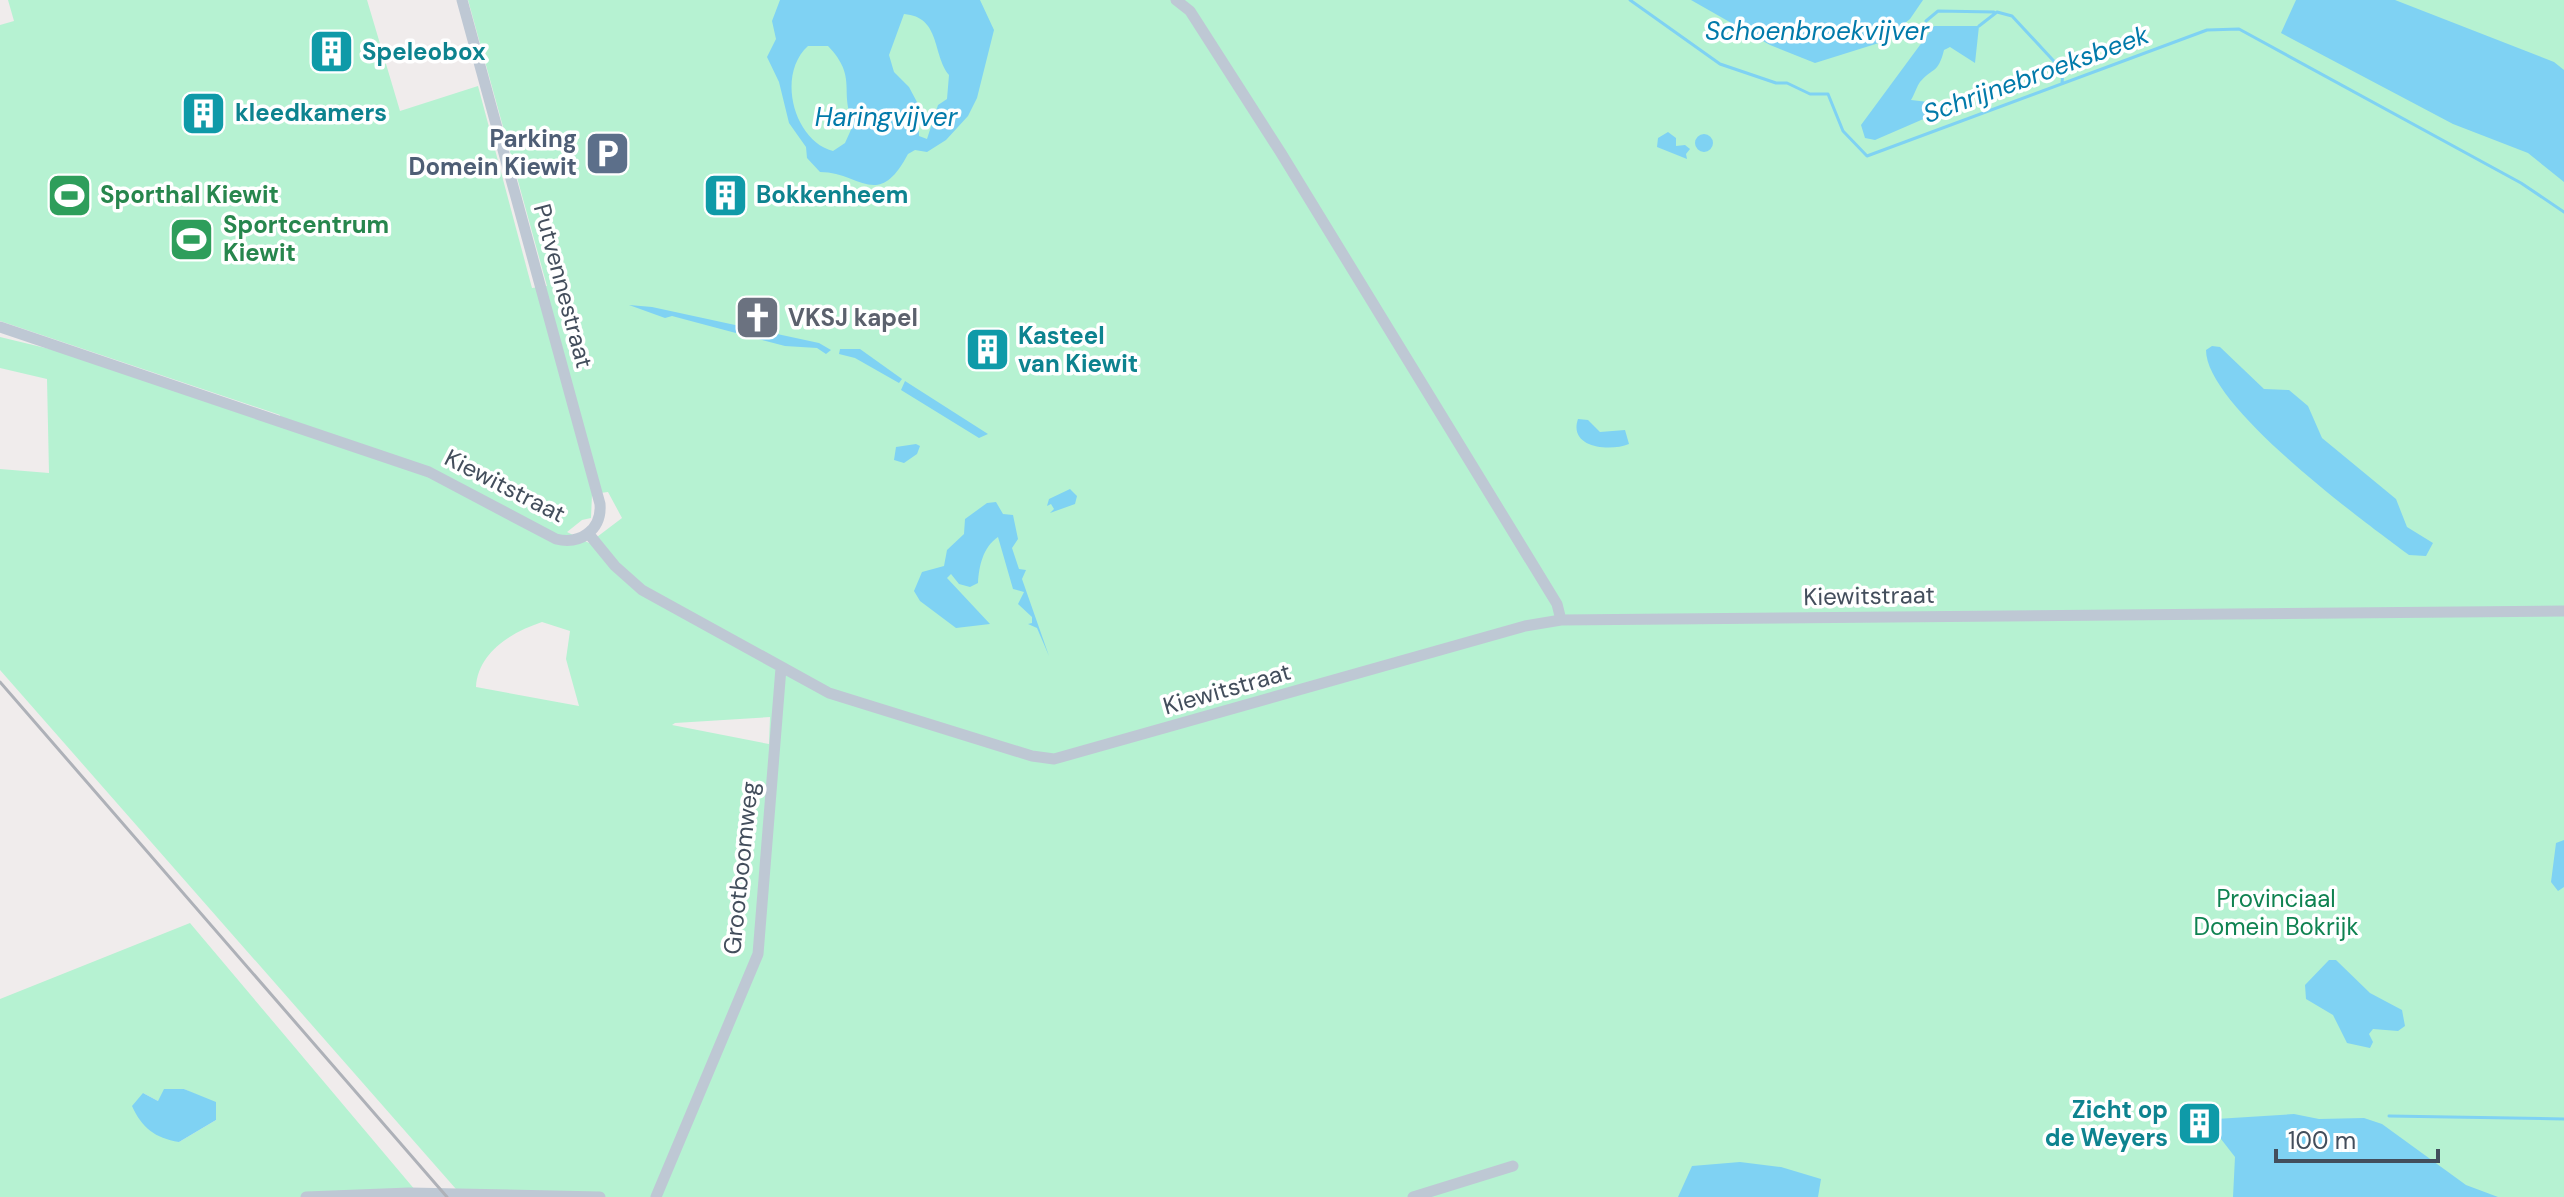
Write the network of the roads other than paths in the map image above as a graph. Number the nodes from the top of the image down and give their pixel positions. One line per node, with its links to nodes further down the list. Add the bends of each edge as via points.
1 (462, 0): 4 (street, Putvennestraat, via 600,504 597,524)
2 (1176, 0): 6 (street, via 1190,11 1281,153 1557,604)
3 (0, 327): 4 (street, Kiewitstraat, via 429,472 556,539 576,540)
4 (588, 533): 7 (street, Kiewitstraat, via 642,590)
5 (2564, 611): 6 (street, Kiewitstraat)
6 (1561, 620): 7 (street, Kiewitstraat, via 1054,759 861,704)
7 (781, 668): 12 (street, Grootboomweg, via 758,954)
8 (1513, 1166): 13 (street)
9 (411, 1195): 10 (street); 11 (street)
10 (306, 1197)
11 (600, 1197)
12 (656, 1197)
13 (1413, 1197)

